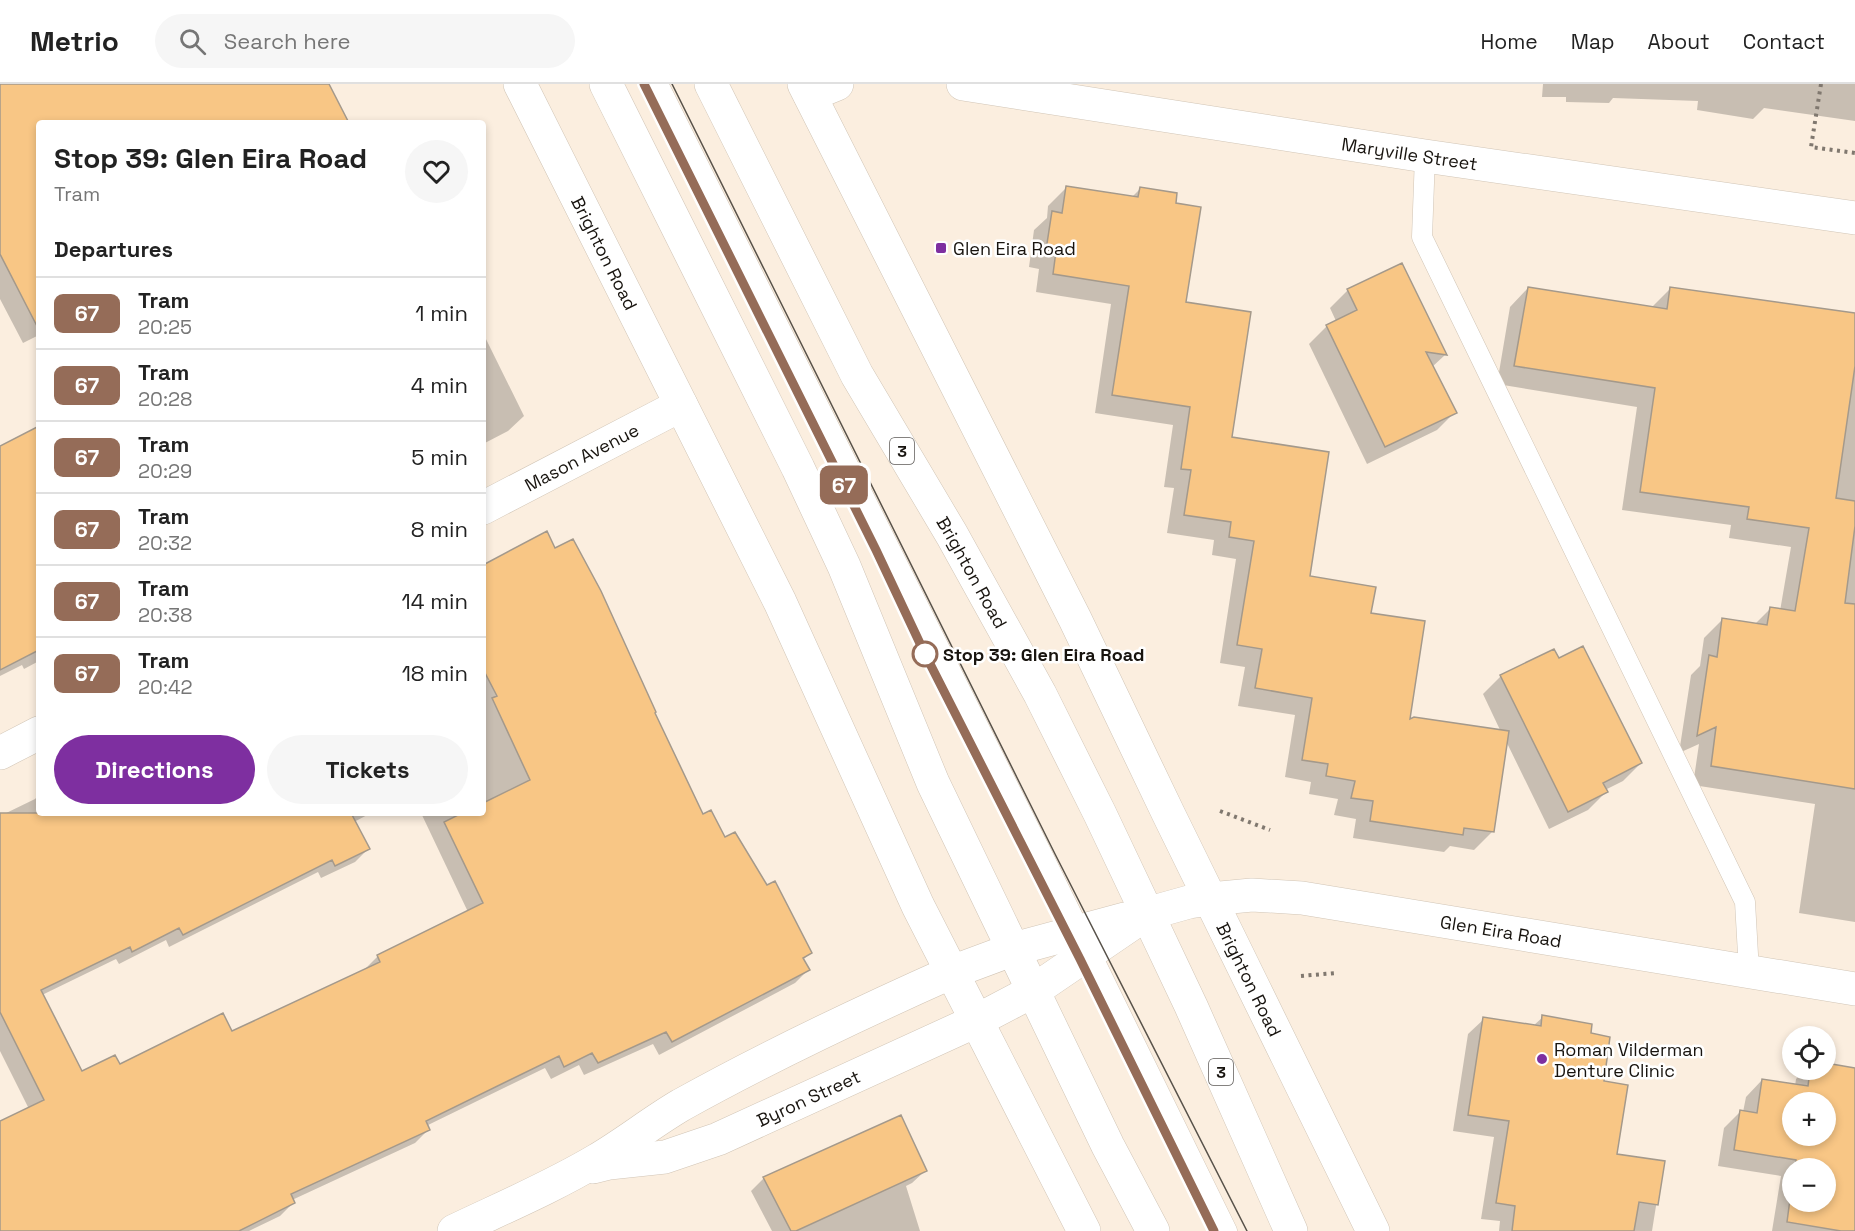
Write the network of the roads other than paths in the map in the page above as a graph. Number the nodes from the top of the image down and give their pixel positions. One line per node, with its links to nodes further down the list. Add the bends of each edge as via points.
1 (520, 84): 9 (main road, Brighton Road)
2 (606, 84): 16 (main road, via 798,468 844,566 933,783)
3 (658, 84): 15 (lane)
4 (963, 84): 7 (main road, Maryville Street)
5 (817, 88): 13 (main road, Brighton Road)
6 (719, 91): 14 (main road, Brighton Road / 3, via 857,375 1040,694)
7 (1425, 156): 8 (main road, Maryville Street); 18 (lane, via 1422,237 1745,902)
8 (1855, 218)
9 (681, 405): 10 (main road, Mason Avenue); 17 (main road, Brighton Road, via 780,602 918,906)
10 (486, 506)
11 (36, 735): 12 (main road)
12 (0, 753)
13 (1210, 899): 14 (main road, Glen Eira Road); 18 (main road, Glen Eira Road, via 1251,895 1302,898); 28 (main road, Brighton Road)
14 (1146, 914): 15 (main road, Glen Eira Road); 27 (main road, Brighton Road / 3)
15 (1085, 942): 16 (main road, Glen Eira Road); 20 (main road, Glen Eira Road); 26 (lane)
16 (1014, 949): 17 (main road, Byron Street); 20 (main road)
17 (952, 972): 21 (main road, Brighton Road); 22 (main road, Byron Street, via 776,1055 666,1114)
18 (1749, 972): 19 (main road, Glen Eira Road)
19 (1855, 989)
20 (1033, 991): 21 (main road, Byron Street); 25 (main road)
21 (976, 1021): 22 (main road, Byron Street, via 718,1139 665,1157 609,1163); 24 (main road, Brighton Road)
22 (574, 1173): 23 (main road, Byron Street)
23 (454, 1231)
24 (1084, 1231)
25 (1154, 1231)
26 (1227, 1231)
27 (1292, 1231)
28 (1373, 1231)

